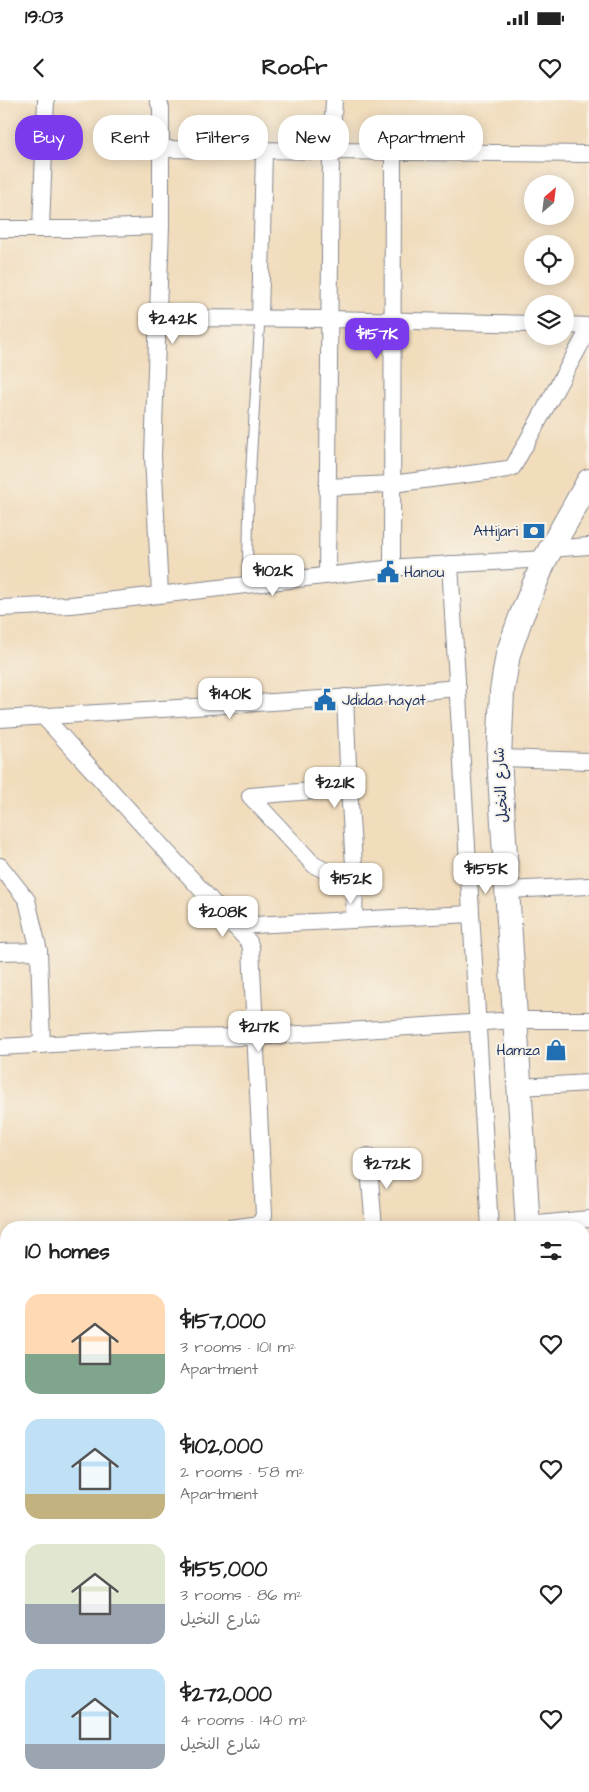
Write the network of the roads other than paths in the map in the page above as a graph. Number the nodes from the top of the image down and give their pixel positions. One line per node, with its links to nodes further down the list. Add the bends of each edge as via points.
1 (46, 100): 13 (street)
2 (158, 100): 4 (street)
3 (334, 100): 5 (street)
4 (160, 115)
5 (333, 115)
6 (483, 153): 7 (street)
7 (589, 154)
8 (160, 160): 12 (street)
9 (264, 160): 16 (street)
10 (331, 160): 17 (street)
11 (393, 160): 18 (street)
12 (161, 226): 13 (street); 15 (street)
13 (41, 228): 14 (street)
14 (0, 229)
15 (158, 318): 16 (street); 31 (street, via 153,456)
16 (260, 318): 17 (street); 30 (lane)
17 (329, 319): 18 (street); 24 (street)
18 (392, 320): 19 (street); 23 (street)
19 (524, 324)
20 (574, 326): 21 (street)
21 (589, 327): 23 (street, via 513,467)
22 (589, 481): 26 (main road, شارع النخيل)
23 (392, 484): 24 (street); 28 (street)
24 (327, 487): 29 (street)
25 (589, 546): 26 (street)
26 (547, 554): 27 (street); 38 (main road, شارع النخيل, via 508,654 502,691)
27 (450, 564): 28 (street); 33 (street)
28 (392, 567): 29 (street)
29 (326, 575): 30 (street)
30 (247, 584): 31 (street)
31 (160, 594): 32 (street, via 71,605)
32 (0, 608)
33 (458, 688): 34 (street); 45 (street)
34 (345, 697): 35 (street); 40 (street)
35 (44, 717): 36 (street); 47 (street)
36 (0, 719)
37 (589, 755): 39 (street)
38 (499, 758): 39 (street); 44 (main road, شارع النخيل)
39 (589, 761)
40 (349, 788): 42 (street); 42 (street, via 250,796 314,865)
41 (0, 866): 48 (street, via 27,900)
42 (355, 880): 46 (street)
43 (589, 886): 44 (street)
44 (507, 890): 50 (main road, شارع النخيل)
45 (471, 914): 46 (street); 52 (street)
46 (354, 920): 47 (street)
47 (233, 926): 53 (street, via 251,948)
48 (39, 951): 49 (street); 54 (street)
49 (0, 952)
50 (516, 1020): 51 (street); 52 (street); 57 (main road, شارع النخيل)
51 (589, 1020)
52 (478, 1023): 53 (street); 62 (street)
53 (256, 1037): 54 (street, via 159,1038); 60 (street, via 264,1215)
54 (42, 1045): 55 (street)
55 (0, 1047)
56 (589, 1083): 57 (street)
57 (520, 1087): 63 (main road, شارع النخيل)
58 (368, 1156): 61 (street)
59 (589, 1219): 64 (street)
60 (261, 1221)
61 (373, 1221)
62 (490, 1221)
63 (528, 1221)
64 (572, 1221)

